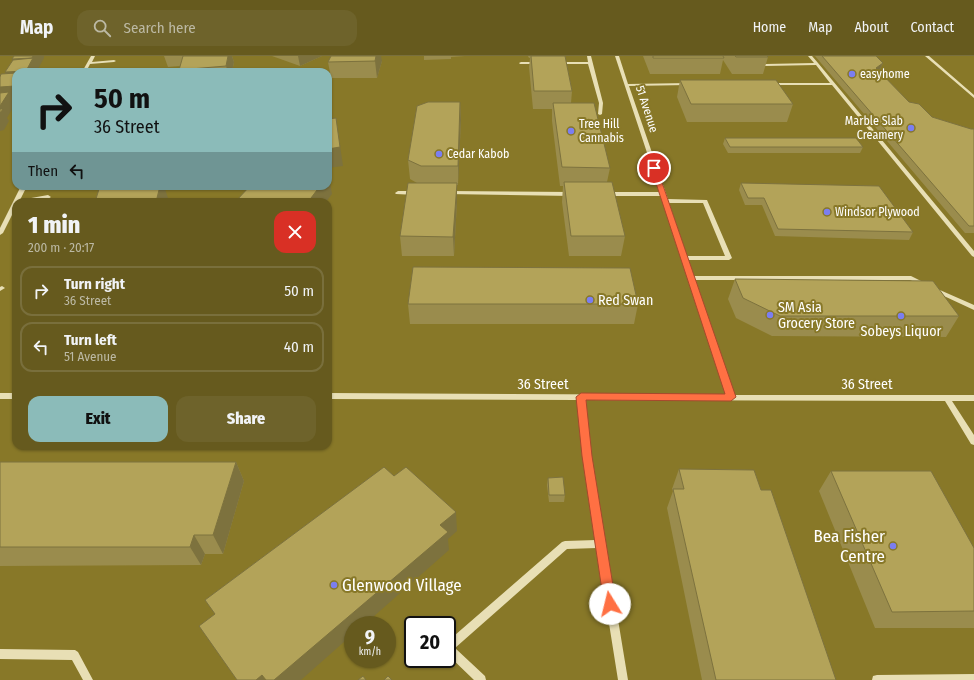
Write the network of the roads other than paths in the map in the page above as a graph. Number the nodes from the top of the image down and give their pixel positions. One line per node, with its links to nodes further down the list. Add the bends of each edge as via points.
1 (93, 56): 7 (street)
2 (588, 56): 11 (street)
3 (617, 56): 15 (street, 51 Avenue)
4 (810, 56): 12 (street)
5 (927, 56): 19 (street)
6 (114, 60): 7 (street)
7 (89, 63): 14 (street)
8 (521, 63): 9 (street)
9 (544, 63)
10 (552, 63): 11 (street)
11 (590, 63): 20 (street, via 601,104)
12 (817, 64): 13 (street); 18 (street)
13 (765, 65)
14 (86, 68)
15 (627, 84): 16 (street); 26 (street, 51 Avenue)
16 (690, 84)
17 (766, 84): 18 (street)
18 (833, 84): 32 (street)
19 (974, 96)
20 (600, 114)
21 (398, 193): 22 (street)
22 (420, 193)
23 (442, 193): 24 (street)
24 (580, 194)
25 (596, 194): 26 (street)
26 (663, 194): 29 (street, 51 Avenue)
27 (48, 197): 28 (street)
28 (42, 198)
29 (666, 201): 33 (street, 51 Avenue); 33 (street, via 706,201 729,258)
30 (12, 210): 31 (street)
31 (0, 232)
32 (974, 255)
33 (684, 258): 34 (street, 51 Avenue)
34 (691, 278): 35 (street, via 911,278); 40 (street, 51 Avenue)
35 (974, 308)
36 (0, 396): 37 (street)
37 (12, 396)
38 (332, 396): 39 (street, 36 Street)
39 (581, 397): 40 (street, 36 Street); 44 (street)
40 (731, 397): 41 (street, 36 Street)
41 (947, 398): 42 (street, 36 Street); 43 (street)
42 (974, 398)
43 (974, 442)
44 (601, 544): 48 (street, via 565,545 448,648); 49 (street)
45 (0, 654): 47 (street, via 75,655)
46 (974, 679): 50 (street)
47 (88, 680)
48 (481, 680)
49 (623, 680)
50 (877, 680)

